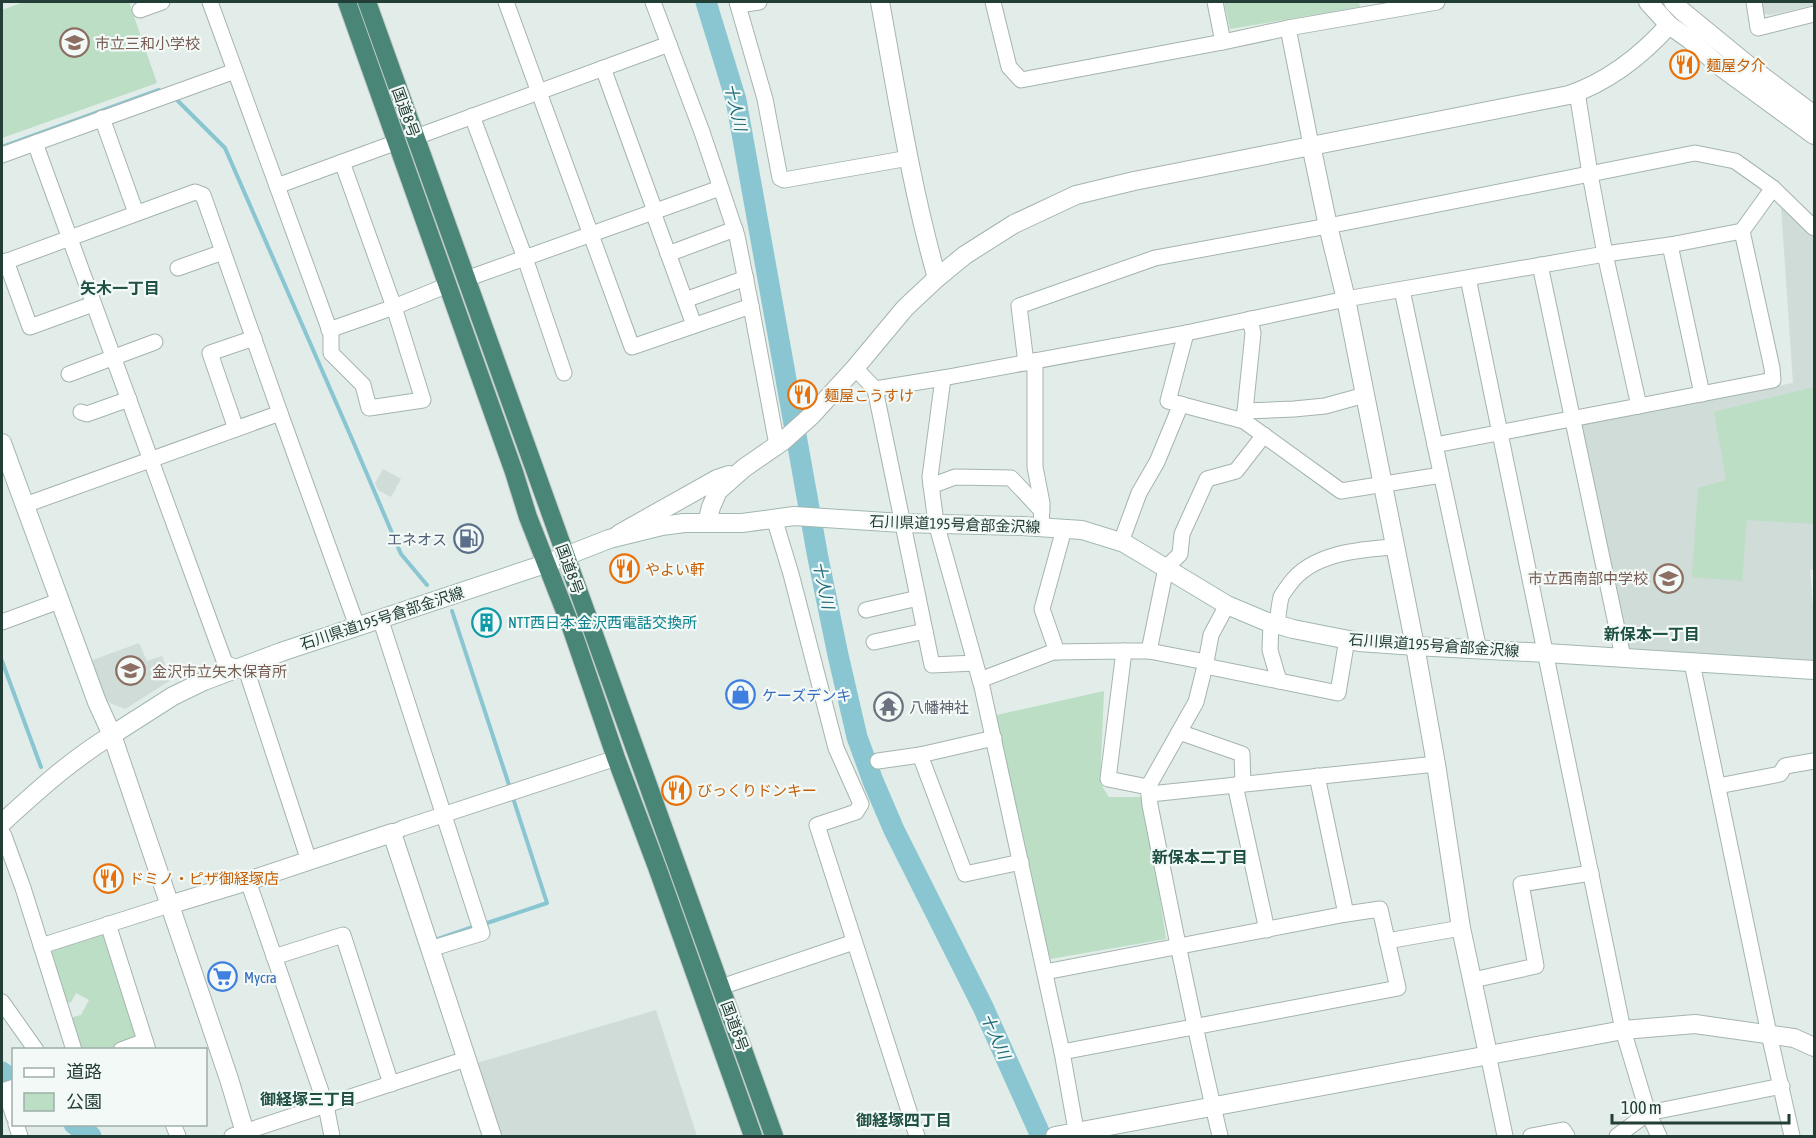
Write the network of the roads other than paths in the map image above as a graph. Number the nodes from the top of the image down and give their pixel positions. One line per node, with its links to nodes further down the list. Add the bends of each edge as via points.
1 (162, 2): 16 (street)
2 (210, 2): 23 (street)
3 (347, 2): 31 (highway, 国道8号)
4 (367, 2): 30 (highway, 国道8号)
5 (506, 2): 24 (street)
6 (653, 2): 21 (street)
7 (759, 2): 14 (street)
8 (880, 2): 35 (street)
9 (993, 2): 20 (street, via 1009,67 1021,80)
10 (1215, 2): 20 (street)
11 (1437, 2): 19 (street)
12 (1648, 2): 18 (street)
13 (1754, 2): 17 (street, via 1758,28)
14 (738, 3): 35 (street, via 765,99 780,178)
15 (1681, 5): 18 (street); 26 (street, via 1754,70)
16 (140, 10)
17 (1815, 14)
18 (1669, 25): 25 (street, via 1622,68); 29 (street)
19 (1288, 27): 20 (street); 33 (street)
20 (1222, 42)
21 (669, 44): 22 (street); 39 (street)
22 (603, 68): 24 (street); 41 (street)
23 (235, 71): 28 (street); 38 (street)
24 (539, 92): 27 (street); 47 (street)
25 (1577, 92): 33 (street); 37 (street)
26 (1815, 115)
27 (472, 116): 30 (street); 53 (street)
28 (102, 118): 32 (street); 42 (street)
29 (1815, 135)
30 (416, 137): 59 (highway, 国道8号)
31 (397, 142): 36 (street); 61 (highway, 国道8号)
32 (35, 143): 34 (street); 48 (street)
33 (1311, 145): 43 (street); 57 (street, via 1076,195 1014,224)
34 (2, 155)
35 (909, 158): 57 (street)
36 (342, 162): 38 (street); 67 (street)
37 (1590, 174): 40 (street, via 1695,153 1735,161); 43 (street); 52 (street)
38 (277, 186): 70 (street)
39 (720, 188): 41 (street); 45 (street)
40 (1773, 188): 44 (street); 46 (street)
41 (654, 212): 47 (street); 51 (street)
42 (136, 213): 48 (street); 50 (street, via 195,192 203,195)
43 (1328, 226): 63 (street); 75 (street, via 1155,258 1019,306)
44 (1815, 228)
45 (735, 229): 51 (street); 60 (street)
46 (1742, 231): 49 (street); 81 (street, via 1773,380)
47 (591, 234): 53 (street); 69 (street, via 632,347)
48 (69, 238): 54 (street); 65 (street)
49 (1670, 245): 52 (street); 81 (street)
50 (224, 252): 56 (street); 72 (street)
51 (668, 254): 64 (street)
52 (1605, 254): 55 (street); 85 (street)
53 (525, 258): 59 (street); 77 (street)
54 (4, 262): 65 (street, via 30,327)
55 (1540, 266): 58 (street); 89 (street)
56 (178, 268)
57 (937, 278): 76 (street, via 905,308)
58 (1467, 278): 62 (street); 91 (street)
59 (466, 279): 111 (highway, 国道8号)
60 (746, 279): 64 (street); 66 (street)
61 (448, 285): 67 (street); 112 (highway, 国道8号)
62 (1402, 290): 63 (street); 95 (street)
63 (1346, 299): 68 (street); 82 (street)
64 (685, 300): 69 (street)
65 (93, 304): 74 (street)
66 (751, 306): 69 (street); 94 (street)
67 (394, 307): 70 (street); 70 (street, via 423,400 369,408 363,385 331,353)
68 (1250, 319): 71 (street); 88 (street, via 1253,333)
69 (694, 326)
70 (329, 330)
71 (1186, 333): 75 (street); 84 (street, via 1168,401)
72 (254, 338): 87 (street); 90 (street, via 210,352)
73 (155, 342): 74 (street)
74 (113, 358): 78 (street); 83 (street)
75 (1031, 362): 79 (street); 103 (street)
76 (855, 368): 80 (street); 94 (street)
77 (564, 373)
78 (69, 374)
79 (943, 378): 80 (street); 100 (street)
80 (875, 389): 105 (street)
81 (1702, 394): 85 (street)
82 (1365, 395): 88 (street, via 1325,406); 99 (street)
83 (129, 399): 86 (street, via 87,414); 96 (street)
84 (1180, 404): 88 (street); 109 (street)
85 (1639, 406): 89 (street)
86 (81, 411)
87 (280, 413): 90 (street); 121 (street)
88 (1245, 416): 92 (street)
89 (1573, 418): 91 (street); 131 (street)
90 (236, 429): 96 (street)
91 (1500, 432): 95 (street); 130 (street)
92 (1264, 435): 99 (street, via 1341,491); 113 (street, via 1236,471 1208,480 1182,534 1180,554)
93 (2, 443): 101 (street)
94 (780, 443): 97 (street)
95 (1435, 444): 98 (street)
96 (151, 459): 101 (street); 135 (street, via 225,663)
97 (744, 468): 104 (street, via 718,491); 108 (street)
98 (1441, 475): 99 (street); 126 (street)
99 (1383, 485): 110 (street)
100 (931, 486): 103 (street, via 955,477 1011,478); 106 (street)
101 (25, 505): 115 (street)
102 (774, 518): 104 (street, 石川県道195号倉部金沢線); 105 (street, 石川県道195号倉部金沢線); 165 (street, via 836,748 861,804 856,812 817,825)
103 (1041, 519): 106 (street, 石川県道195号倉部金沢線); 107 (street, 石川県道195号倉部金沢線)
104 (707, 523): 108 (street, 石川県道195号倉部金沢線, via 662,526)
105 (902, 523): 106 (street, 石川県道195号倉部金沢線); 114 (street)
106 (936, 523): 132 (street)
107 (1064, 529): 109 (street, 石川県道195号倉部金沢線, via 1082,530); 129 (street, via 1042,609)
108 (609, 539): 111 (street, 石川県道195号倉部金沢線)
109 (1121, 542): 113 (street, 石川県道195号倉部金沢線)
110 (1395, 547): 120 (street, via 1336,556 1296,575 1282,595); 125 (street)
111 (565, 557): 112 (street, 石川県道195号倉部金沢線); 172 (highway, 国道8号)
112 (548, 564): 118 (street, 石川県道195号倉部金沢線); 143 (highway, 国道8号)
113 (1166, 568): 116 (street, 石川県道195号倉部金沢線); 128 (street)
114 (918, 598): 117 (street); 122 (street)
115 (59, 601): 119 (street); 140 (street)
116 (1227, 605): 120 (street, 石川県道195号倉部金沢線); 134 (street, via 1211,635)
117 (866, 610)
118 (380, 618): 121 (street, 石川県道195号倉部金沢線); 151 (street)
119 (2, 622)
120 (1274, 624): 123 (street, 石川県道195号倉部金沢線); 138 (street, via 1270,650)
121 (357, 626): 135 (street, 石川県道195号倉部金沢線)
122 (925, 631): 124 (street); 132 (street, via 932,665)
123 (1347, 639): 125 (street, 石川県道195号倉部金沢線); 138 (street, via 1338,693)
124 (874, 642)
125 (1415, 646): 126 (street, 石川県道195号倉部金沢線); 146 (street)
126 (1479, 650): 130 (street, 石川県道195号倉部金沢線)
127 (1124, 651): 128 (street); 129 (street); 150 (street, via 1108,779)
128 (1149, 651): 134 (street)
129 (1057, 652): 137 (street)
130 (1546, 653): 131 (street, 石川県道195号倉部金沢線); 157 (street)
131 (1623, 657): 133 (street, 石川県道195号倉部金沢線)
132 (975, 663): 137 (street)
133 (1692, 663): 136 (street, 石川県道195号倉部金沢線); 149 (street)
134 (1205, 664): 138 (street); 139 (street, via 1196,702)
135 (237, 668): 140 (street, 石川県道195号倉部金沢線, via 188,687); 155 (street, via 247,672)
136 (1815, 670)
137 (980, 680): 141 (street)
138 (1279, 681)
139 (1179, 732): 148 (street, via 1242,754); 150 (street)
140 (112, 735): 152 (street, 石川県道195号倉部金沢線, via 54,776); 159 (street)
141 (994, 738): 142 (street); 156 (street)
142 (920, 755): 144 (street); 156 (street, via 965,874)
143 (616, 758): 151 (street); 195 (highway, 国道8号)
144 (878, 761)
145 (1815, 761): 149 (street, via 1785,766 1780,774)
146 (1436, 764): 147 (street); 162 (street)
147 (1317, 776): 148 (street); 160 (street)
148 (1239, 784): 150 (street); 163 (street)
149 (1718, 786): 176 (street)
150 (1149, 790): 167 (street)
151 (444, 815): 154 (street); 168 (street, via 482,933)
152 (2, 823)
153 (2, 833): 166 (street)
154 (392, 833): 155 (street); 168 (street)
155 (309, 861): 158 (street)
156 (1021, 862): 170 (street)
157 (1591, 873): 171 (street, via 1521,884 1536,966); 175 (street)
158 (248, 881): 159 (street); 169 (street)
159 (169, 905): 161 (street); 191 (street, via 229,1079)
160 (1346, 914): 163 (street); 164 (street, via 1380,909)
161 (108, 924): 166 (street); 177 (street)
162 (1461, 928): 164 (street); 171 (street)
163 (1266, 930): 167 (street)
164 (1387, 941): 174 (street, via 1398,988)
165 (854, 942): 172 (street); 197 (street)
166 (41, 946): 180 (street)
167 (1179, 947): 170 (street); 174 (street)
168 (430, 949): 183 (street)
169 (274, 957): 184 (street, via 343,934); 187 (street)
170 (1045, 972): 181 (street)
171 (1473, 980): 182 (street)
172 (721, 987): 196 (highway, 国道8号)
173 (2, 1002): 179 (street)
174 (1196, 1027): 181 (street); 188 (street)
175 (1623, 1030): 176 (street, via 1695,1024); 182 (street); 190 (street)
176 (1769, 1034): 178 (street); 185 (street)
177 (146, 1046)
178 (1815, 1047)
179 (35, 1048)
180 (73, 1048)
181 (1062, 1052): 192 (street, via 1075,1118)
182 (1488, 1054): 188 (street); 199 (street)
183 (466, 1059): 184 (street); 193 (street)
184 (391, 1084): 187 (street)
185 (1782, 1086): 190 (street); 204 (street)
186 (12, 1088): 189 (street, via 5,1090)
187 (326, 1106): 191 (street); 194 (street)
188 (1212, 1106): 192 (street); 198 (street)
189 (12, 1111)
190 (1648, 1113): 202 (street); 203 (street)
191 (241, 1135)
192 (1067, 1135)
193 (490, 1136)
194 (332, 1137)
195 (753, 1137)
196 (774, 1137)
197 (917, 1137)
198 (1220, 1137)
199 (1505, 1137)
200 (1532, 1137): 201 (street, via 1563,1130)
201 (1567, 1137)
202 (1617, 1137)
203 (1659, 1137)
204 (1792, 1137)

